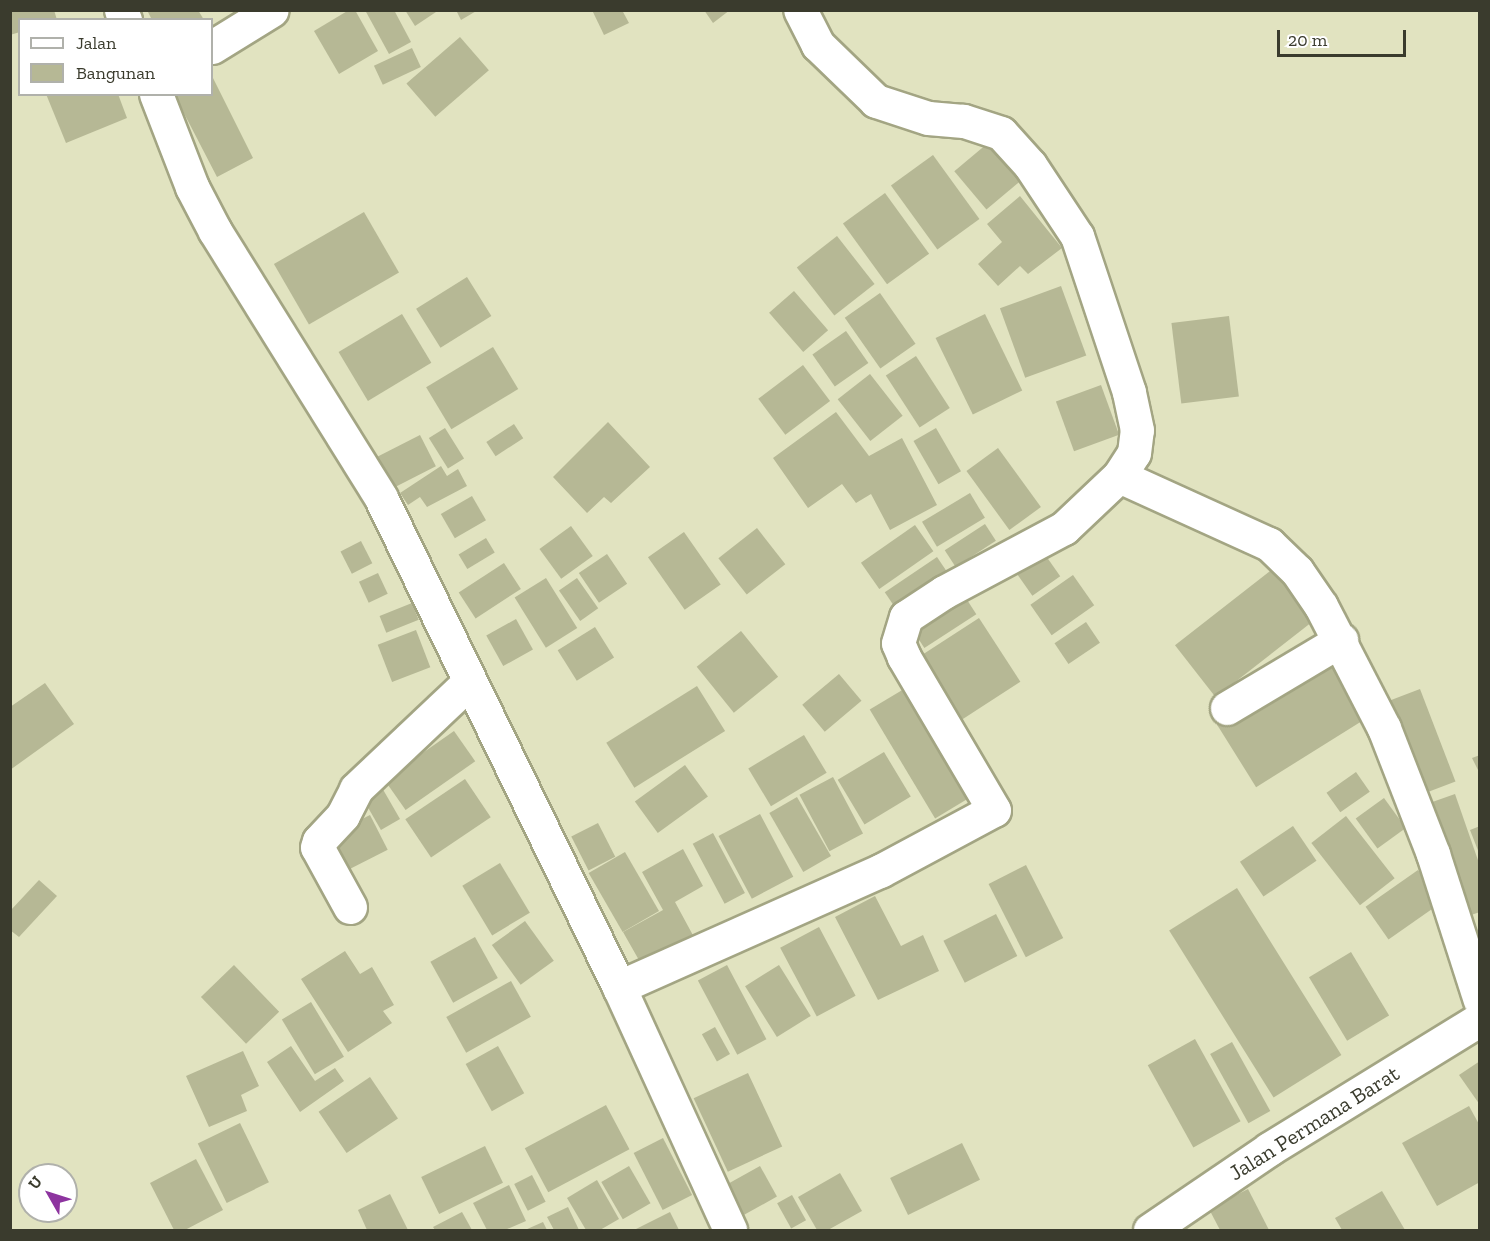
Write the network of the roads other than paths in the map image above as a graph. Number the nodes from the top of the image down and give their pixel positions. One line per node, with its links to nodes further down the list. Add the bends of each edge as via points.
1 (272, 10): 3 (street)
2 (800, 10): 5 (street, via 818,45 876,101 928,118 963,121 1001,133 1030,165 1077,236 1129,392 1137,430 1134,453)
3 (213, 46)
4 (157, 96): 7 (street, via 192,187 215,231 381,498)
5 (1119, 476): 6 (street, via 1269,544 1297,571); 10 (street, via 1064,528 944,592 906,618 897,643 994,810 880,871)
6 (1341, 640): 8 (street); 11 (street, via 1384,728 1433,854)
7 (469, 682): 9 (street, via 356,789 343,815 319,841 317,847); 10 (street)
8 (1227, 708)
9 (350, 907)
10 (619, 987): 13 (street)
11 (1479, 1000)
12 (1479, 1019): 14 (street, Jalan Permana Barat, via 1269,1149)
13 (730, 1230)
14 (1150, 1230)

